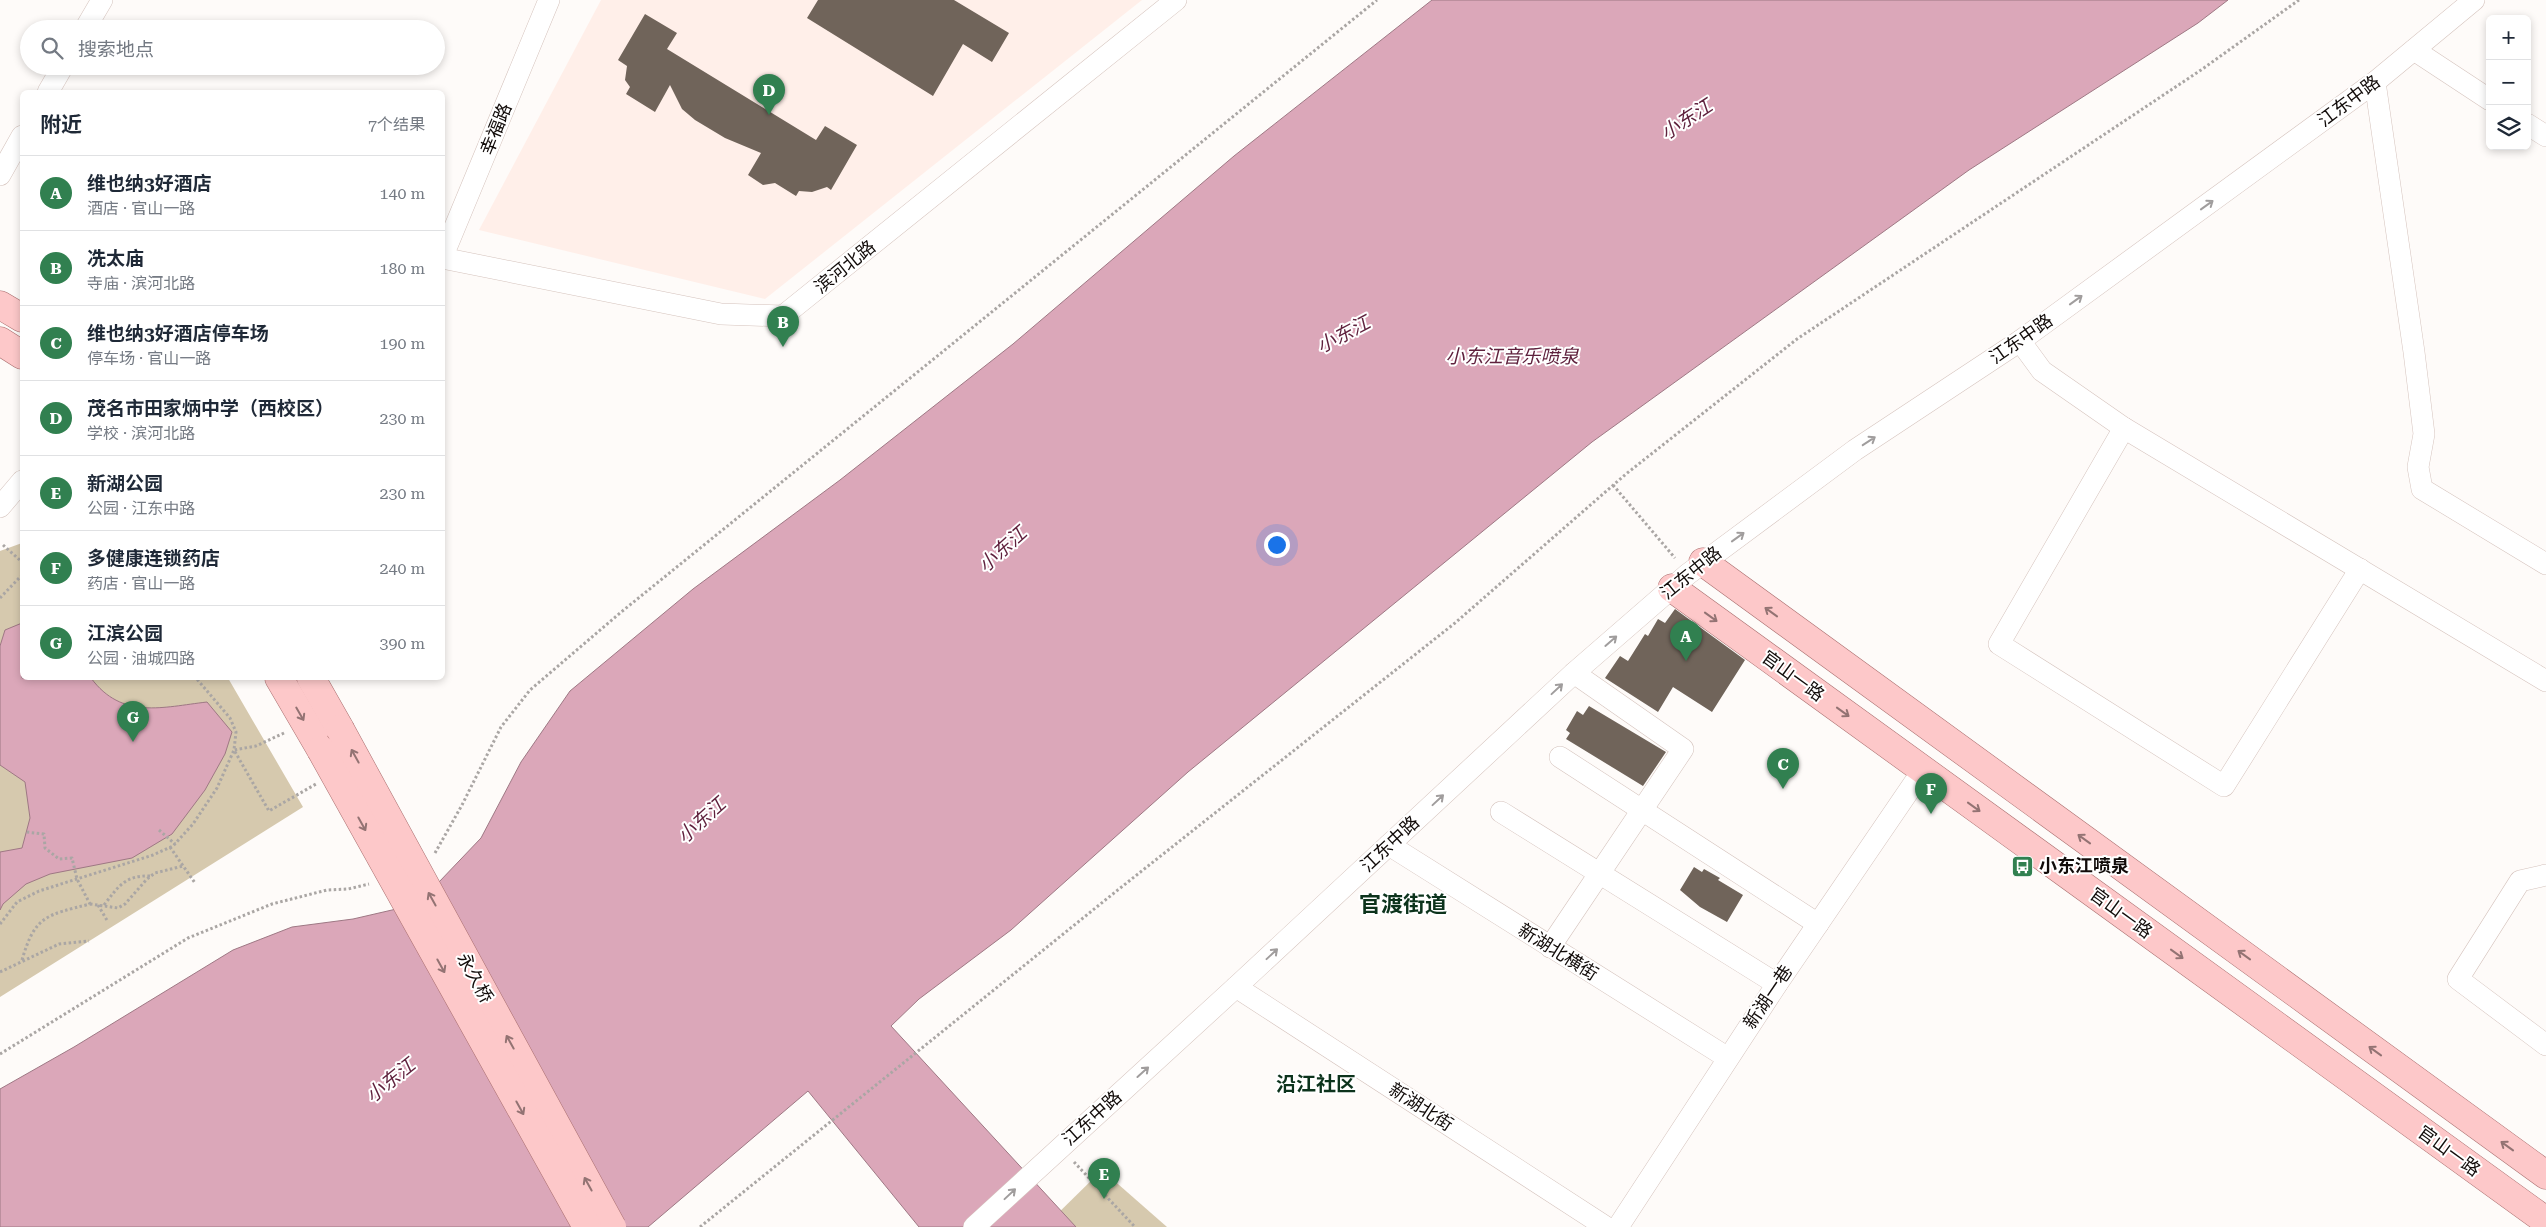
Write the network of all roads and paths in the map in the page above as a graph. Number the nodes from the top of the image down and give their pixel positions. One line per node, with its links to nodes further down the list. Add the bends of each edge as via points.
1 (102, 0): 7 (street)
2 (549, 0): 17 (street, 幸福路)
3 (1176, 0): 18 (street, 滨河北路, via 783,316 721,314)
4 (1377, 0): 55 (path, via 628,606 530,690 500,727)
5 (2299, 0): 26 (path, via 2202,70 1797,339)
6 (2474, 0): 8 (street, 江东中路)
7 (90, 20)
8 (2414, 50): 10 (street, 江东中路); 12 (street)
9 (58, 75): 11 (street)
10 (2375, 82): 22 (street, 江东中路, one-way to 10); 31 (street, via 2424,434 2418,467 2422,489)
11 (49, 90)
12 (2486, 97)
13 (2531, 127): 14 (street)
14 (2546, 136)
15 (20, 140): 16 (street)
16 (0, 175)
17 (445, 251)
18 (445, 259)
19 (0, 305): 20 (main road)
20 (20, 317)
21 (0, 341): 23 (main road)
22 (2020, 341): 24 (street, via 2042,370); 33 (street, 江东中路, one-way to 22, via 1855,450)
23 (20, 353)
24 (2124, 428): 32 (street); 32 (street, via 1999,644 2224,786)
25 (20, 483): 28 (street)
26 (1613, 485): 33 (path); 83 (path, via 1455,623)
27 (20, 502): 28 (street)
28 (0, 507)
29 (3, 545): 30 (path)
30 (20, 560)
31 (2546, 564)
32 (2360, 569): 42 (street)
33 (1687, 575): 36 (main road, one-way to 33); 37 (main road, 官山一路, one-way to 37); 38 (street, 江东中路, one-way to 33)
34 (20, 577): 35 (path)
35 (0, 598)
36 (1810, 640): 37 (main road); 79 (main road, one-way to 36)
37 (1787, 672): 47 (main road, 官山一路, one-way to 47)
38 (1574, 673): 48 (street, via 1683,749); 53 (street, 江东中路, one-way to 38)
39 (198, 680): 44 (path, via 230,718 236,732)
40 (280, 680): 43 (main road, 永久桥, one-way to 43)
41 (312, 680): 82 (main road, 永久桥, one-way to 41, bridge)
42 (2546, 681)
43 (304, 722): 44 (path, via 272,740); 46 (main road, 永久桥)
44 (234, 750): 46 (path, via 269,811); 52 (path, via 217,788 194,824)
45 (1560, 757): 48 (street)
46 (328, 762): 81 (main road, 永久桥, one-way to 81, bridge)
47 (1923, 770): 68 (street, 新湖一巷); 80 (main road, 官山一路, one-way to 80)
48 (1643, 810): 57 (street); 68 (street)
49 (1501, 812): 57 (street)
50 (159, 830): 52 (path)
51 (26, 832): 60 (path, via 44,834 46,848 59,859 72,858)
52 (175, 844): 54 (path)
53 (1389, 845): 70 (street, 新湖北横街); 74 (street, 江东中路, one-way to 53)
54 (170, 847): 56 (path); 60 (path)
55 (433, 856)
56 (184, 866): 59 (path); 62 (path)
57 (1601, 874): 70 (street); 73 (street)
58 (2546, 875): 75 (street, via 2520,881 2458,980)
59 (150, 876): 65 (path, via 137,875 124,882); 65 (path, via 125,904 118,908)
60 (77, 879): 63 (path); 67 (path, via 39,890 17,902)
61 (374, 882): 76 (path, via 272,904 188,938)
62 (195, 883)
63 (90, 904): 64 (path); 71 (path, via 54,913 39,922 28,939)
64 (98, 905): 65 (path); 66 (path)
65 (104, 905)
66 (108, 922)
67 (0, 924)
68 (1818, 924): 73 (street, 新湖一巷)
69 (89, 941): 71 (path, via 59,944)
70 (1550, 947): 77 (street, 新湖北横街)
71 (22, 960): 72 (path)
72 (0, 972)
73 (1777, 984): 77 (street, 新湖一巷)
74 (1236, 987): 78 (street, 江东中路, one-way to 74); 86 (street, 新湖北街)
75 (2546, 1045)
76 (0, 1054)
77 (1728, 1058): 87 (street, 新湖一巷)
78 (1060, 1147): 84 (street, 江东中路, one-way to 78); 85 (path)
79 (2546, 1175)
80 (2546, 1221)
81 (587, 1227)
82 (612, 1227)
83 (700, 1227)
84 (974, 1227)
85 (1135, 1227)
86 (1606, 1227)
87 (1618, 1227)

